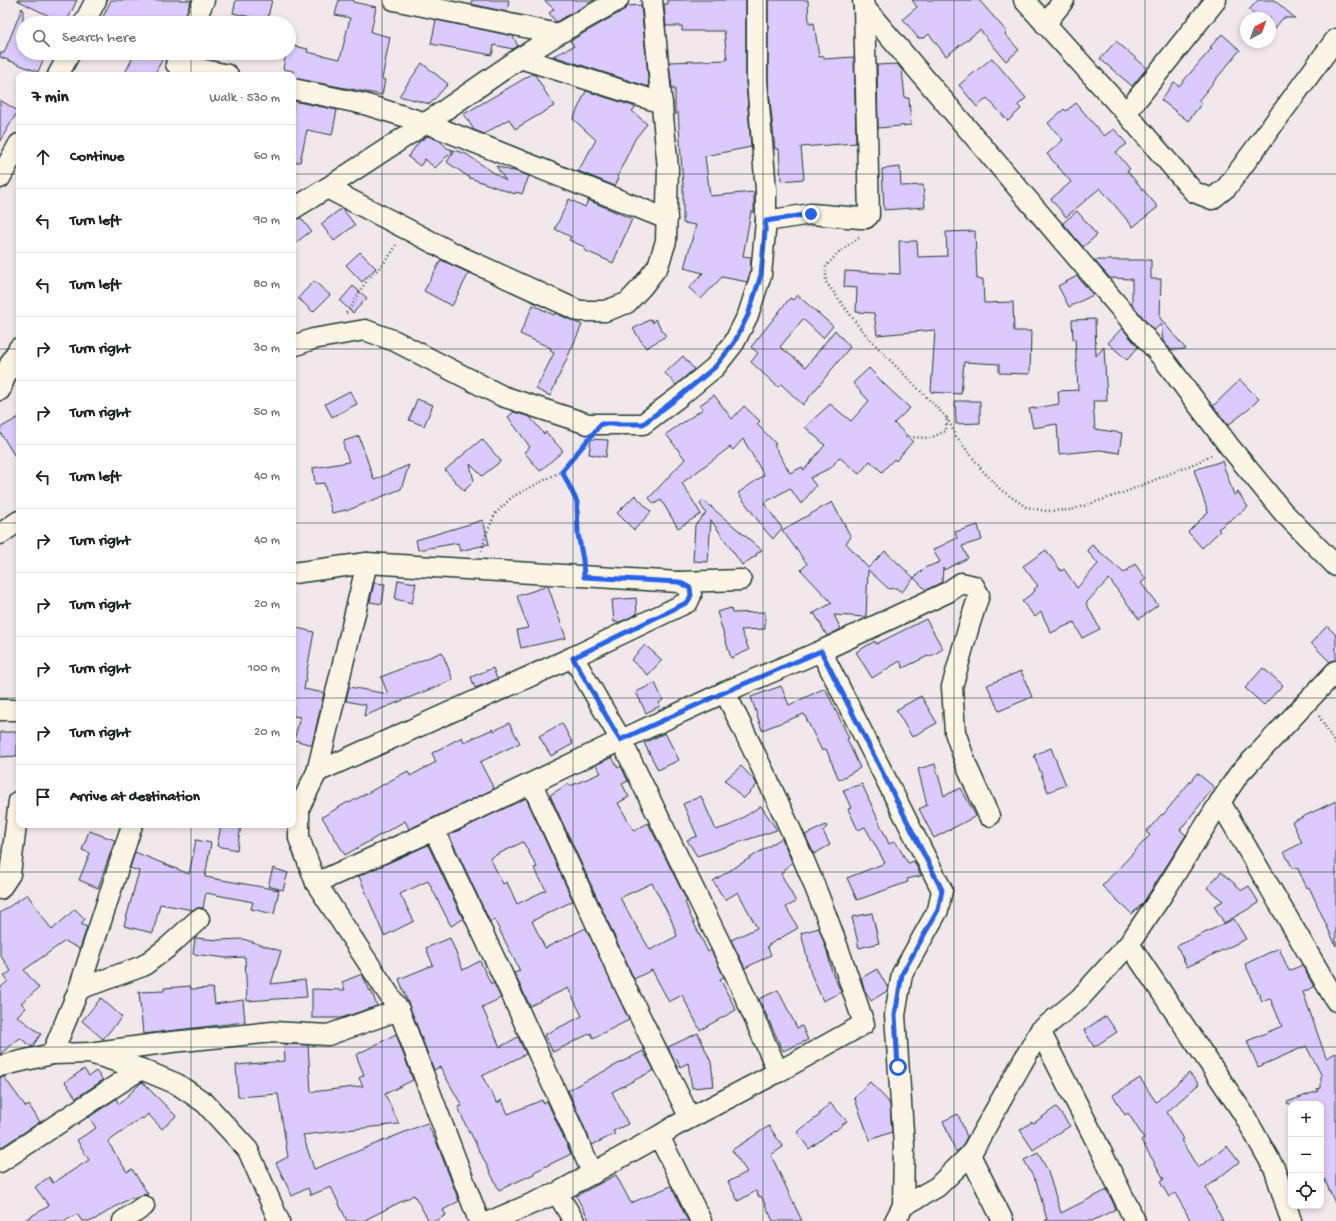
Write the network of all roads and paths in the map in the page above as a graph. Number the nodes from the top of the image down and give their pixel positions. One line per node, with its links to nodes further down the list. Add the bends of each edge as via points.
1 (96, 0): 11 (street)
2 (204, 0): 12 (street)
3 (394, 0): 14 (street)
4 (618, 0): 14 (street)
5 (652, 0): 23 (street)
6 (757, 0): 32 (street, via 757,81)
7 (1024, 0): 13 (street)
8 (1064, 0): 13 (street)
9 (1216, 0): 24 (street)
10 (864, 4): 30 (street); 43 (street, via 1165,361)
11 (88, 16)
12 (197, 16)
13 (1045, 24): 24 (street)
14 (558, 34): 17 (street)
15 (1336, 39): 16 (street)
16 (1329, 57): 24 (street, via 1227,187 1212,199 1194,192)
17 (520, 58): 23 (street); 25 (street)
18 (66, 60): 20 (street)
19 (175, 64): 21 (street)
20 (60, 72)
21 (214, 72)
22 (296, 90): 25 (street, via 364,104)
23 (662, 104): 31 (street, via 668,169)
24 (1126, 113)
25 (426, 123): 28 (street); 31 (street)
26 (16, 149): 27 (street)
27 (0, 178)
28 (327, 188): 29 (street); 33 (street)
29 (296, 204)
30 (869, 215): 32 (street, via 860,218 811,214); 40 (path, via 867,231 840,251 826,266 826,282 865,333)
31 (667, 219): 33 (street, via 666,241 658,266 627,303 605,311 579,311)
32 (766, 221): 41 (street, via 761,275 748,315 734,343 715,367 643,424)
33 (405, 228): 34 (path, via 391,256 363,286)
34 (345, 314)
35 (296, 345): 41 (street, via 313,339 365,330 396,341 502,396 588,424)
36 (16, 353): 38 (street)
37 (16, 385): 39 (street)
38 (0, 390)
39 (0, 395)
40 (947, 418): 42 (path, via 946,431 930,438); 43 (path, via 956,436 983,472 1001,490 1026,507 1046,512 1071,510 1123,493 1198,462)
41 (601, 424): 44 (path)
42 (904, 436)
43 (1229, 446): 48 (street, via 1283,512)
44 (562, 471): 49 (path, via 512,497 495,514 485,536); 51 (path, via 577,502)
45 (16, 524): 46 (street)
46 (0, 534)
47 (367, 563): 49 (street); 50 (street); 63 (street)
48 (1336, 566)
49 (477, 570): 51 (street)
50 (296, 573)
51 (584, 577): 53 (street)
52 (741, 580): 53 (street)
53 (679, 582): 55 (street, via 690,588 688,602)
54 (821, 651): 57 (street); 66 (street, via 948,592 961,583 974,586 980,595 952,687 955,732 967,767); 89 (street, via 942,890 938,910 902,974 895,1015 904,1146)
55 (573, 658): 61 (street); 63 (street)
56 (1336, 671): 58 (street)
57 (725, 692): 61 (street); 81 (street, via 803,857 838,946 864,1024)
58 (1309, 699): 62 (path); 65 (street, via 1239,774)
59 (0, 710): 60 (street)
60 (16, 710)
61 (620, 740): 64 (street); 81 (street, via 736,976)
62 (1336, 745)
63 (317, 772): 70 (street, via 299,808 299,838)
64 (532, 784): 69 (street); 82 (street, via 621,978)
65 (1220, 802): 73 (street); 75 (street)
66 (989, 816)
67 (16, 825): 71 (street, via 10,874)
68 (131, 828): 74 (street)
69 (434, 830): 70 (street); 86 (street)
70 (316, 884): 76 (street)
71 (0, 889)
72 (199, 919): 74 (street, via 143,966)
73 (1129, 944): 77 (street, via 1080,998); 98 (street, via 1242,1112 1275,1170)
74 (78, 989): 78 (street)
75 (1336, 1001)
76 (399, 1010): 79 (street, via 328,1035 273,1032 172,1042); 92 (street)
77 (1040, 1031): 84 (street); 97 (street)
78 (52, 1054): 79 (street, via 90,1053); 80 (street)
79 (133, 1060): 85 (street); 91 (street, via 205,1103 248,1150)
80 (0, 1066)
81 (778, 1072): 82 (street)
82 (690, 1118): 83 (street)
83 (659, 1136): 86 (street); 95 (street)
84 (970, 1155): 89 (street, via 937,1187); 96 (street)
85 (0, 1162)
86 (592, 1174): 87 (street)
87 (557, 1193): 93 (street); 94 (street)
88 (144, 1206): 90 (street)
89 (899, 1213)
90 (123, 1221)
91 (279, 1221)
92 (480, 1221)
93 (491, 1221)
94 (574, 1221)
95 (701, 1221)
96 (1003, 1221)
97 (1135, 1221)
98 (1291, 1221)

